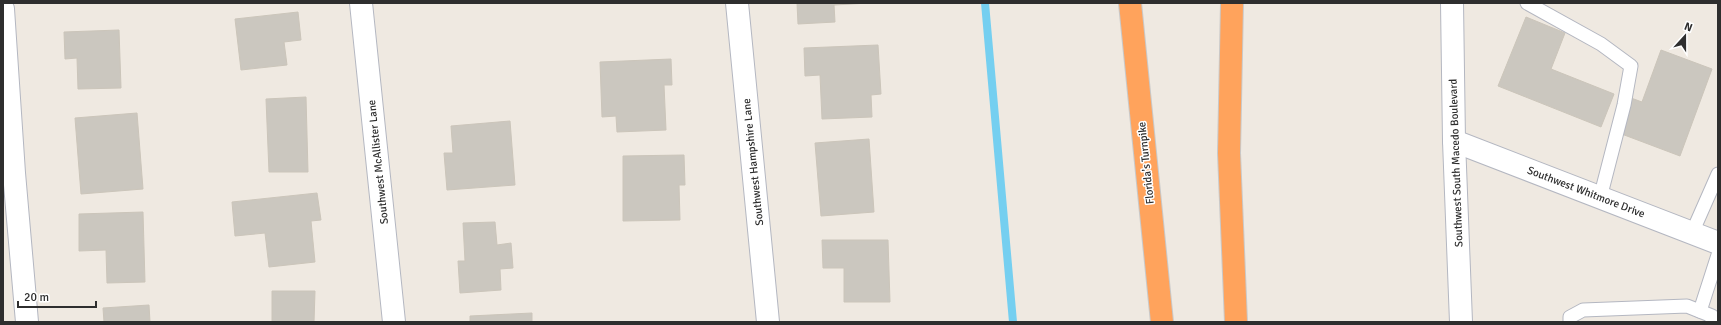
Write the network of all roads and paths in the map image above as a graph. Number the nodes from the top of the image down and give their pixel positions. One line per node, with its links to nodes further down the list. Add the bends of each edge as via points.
1 (361, 3): 16 (street, Southwest McAllister Lane)
2 (737, 3): 17 (street, Southwest Hampshire Lane)
3 (1130, 3): 18 (highway, Florida's Turnpike)
4 (1232, 3): 19 (highway, via 1230,153)
5 (1452, 3): 8 (street, Southwest South Macedo Boulevard)
6 (1527, 3): 10 (lane, via 1601,44 1631,66 1624,105)
7 (3, 9): 15 (street)
8 (1454, 141): 10 (street, Southwest Whitmore Drive); 20 (street, Southwest South Macedo Boulevard)
9 (1718, 174): 11 (lane)
10 (1600, 198): 11 (street, Southwest Whitmore Drive)
11 (1692, 233): 12 (street, Southwest Whitmore Drive)
12 (1718, 243)
13 (1718, 255): 14 (lane)
14 (1700, 311): 21 (lane, via 1686,306 1584,310 1570,317); 22 (lane, via 1712,316)
15 (27, 322)
16 (394, 322)
17 (768, 322)
18 (1162, 322)
19 (1236, 322)
20 (1461, 322)
21 (1570, 322)
22 (1712, 322)

